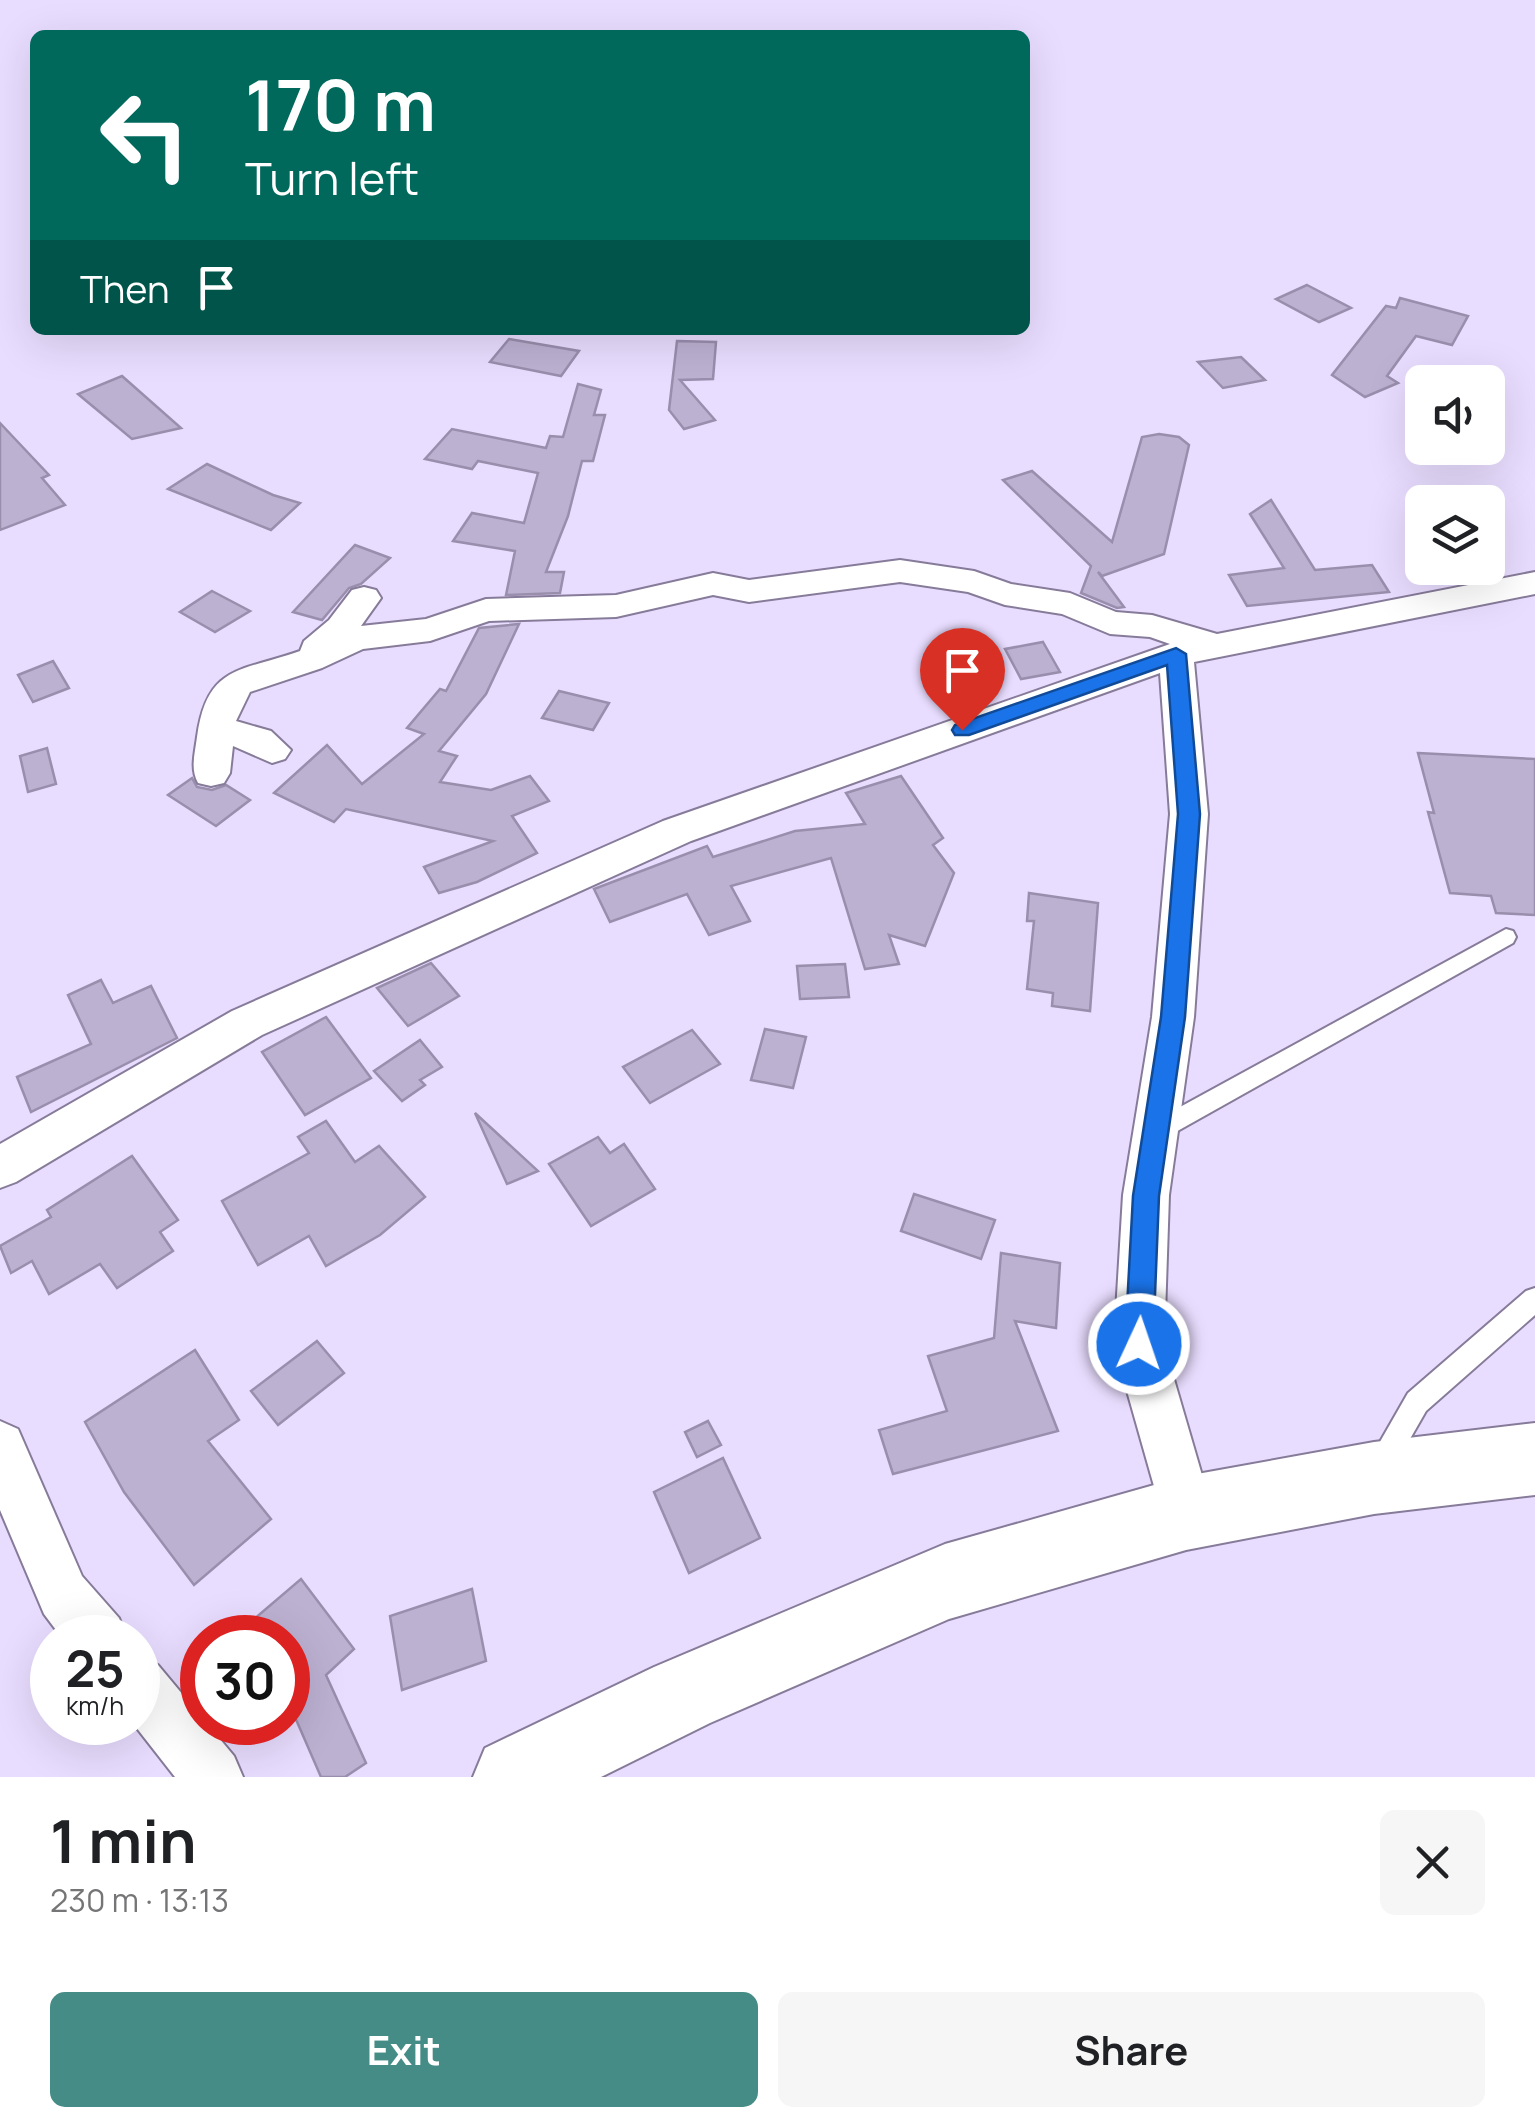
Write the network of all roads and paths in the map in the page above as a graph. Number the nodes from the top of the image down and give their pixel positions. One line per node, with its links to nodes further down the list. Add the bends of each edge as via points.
1 (1535, 583): 4 (street)
2 (364, 598): 3 (street)
3 (344, 635): 4 (street, via 430,630 486,610 616,606 713,584 774,590 900,571 1070,604 1110,623 1152,626); 5 (street, via 299,664 237,684)
4 (1194, 650): 9 (street, via 1173,1017); 10 (street, via 676,831 247,1023)
5 (216, 728): 6 (street); 7 (street)
6 (272, 750)
7 (212, 774)
8 (1506, 936): 9 (lane)
9 (1156, 1132): 15 (street, via 1139,1344)
10 (0, 1168)
11 (1535, 1299): 14 (lane, via 1417,1402)
12 (0, 1448): 16 (street, via 64,1595)
13 (1535, 1459): 14 (main road)
14 (1374, 1478): 15 (main road)
15 (1186, 1514): 19 (main road, via 945,1582)
16 (80, 1615)
17 (160, 1712): 18 (street)
18 (212, 1777)
19 (514, 1777)

